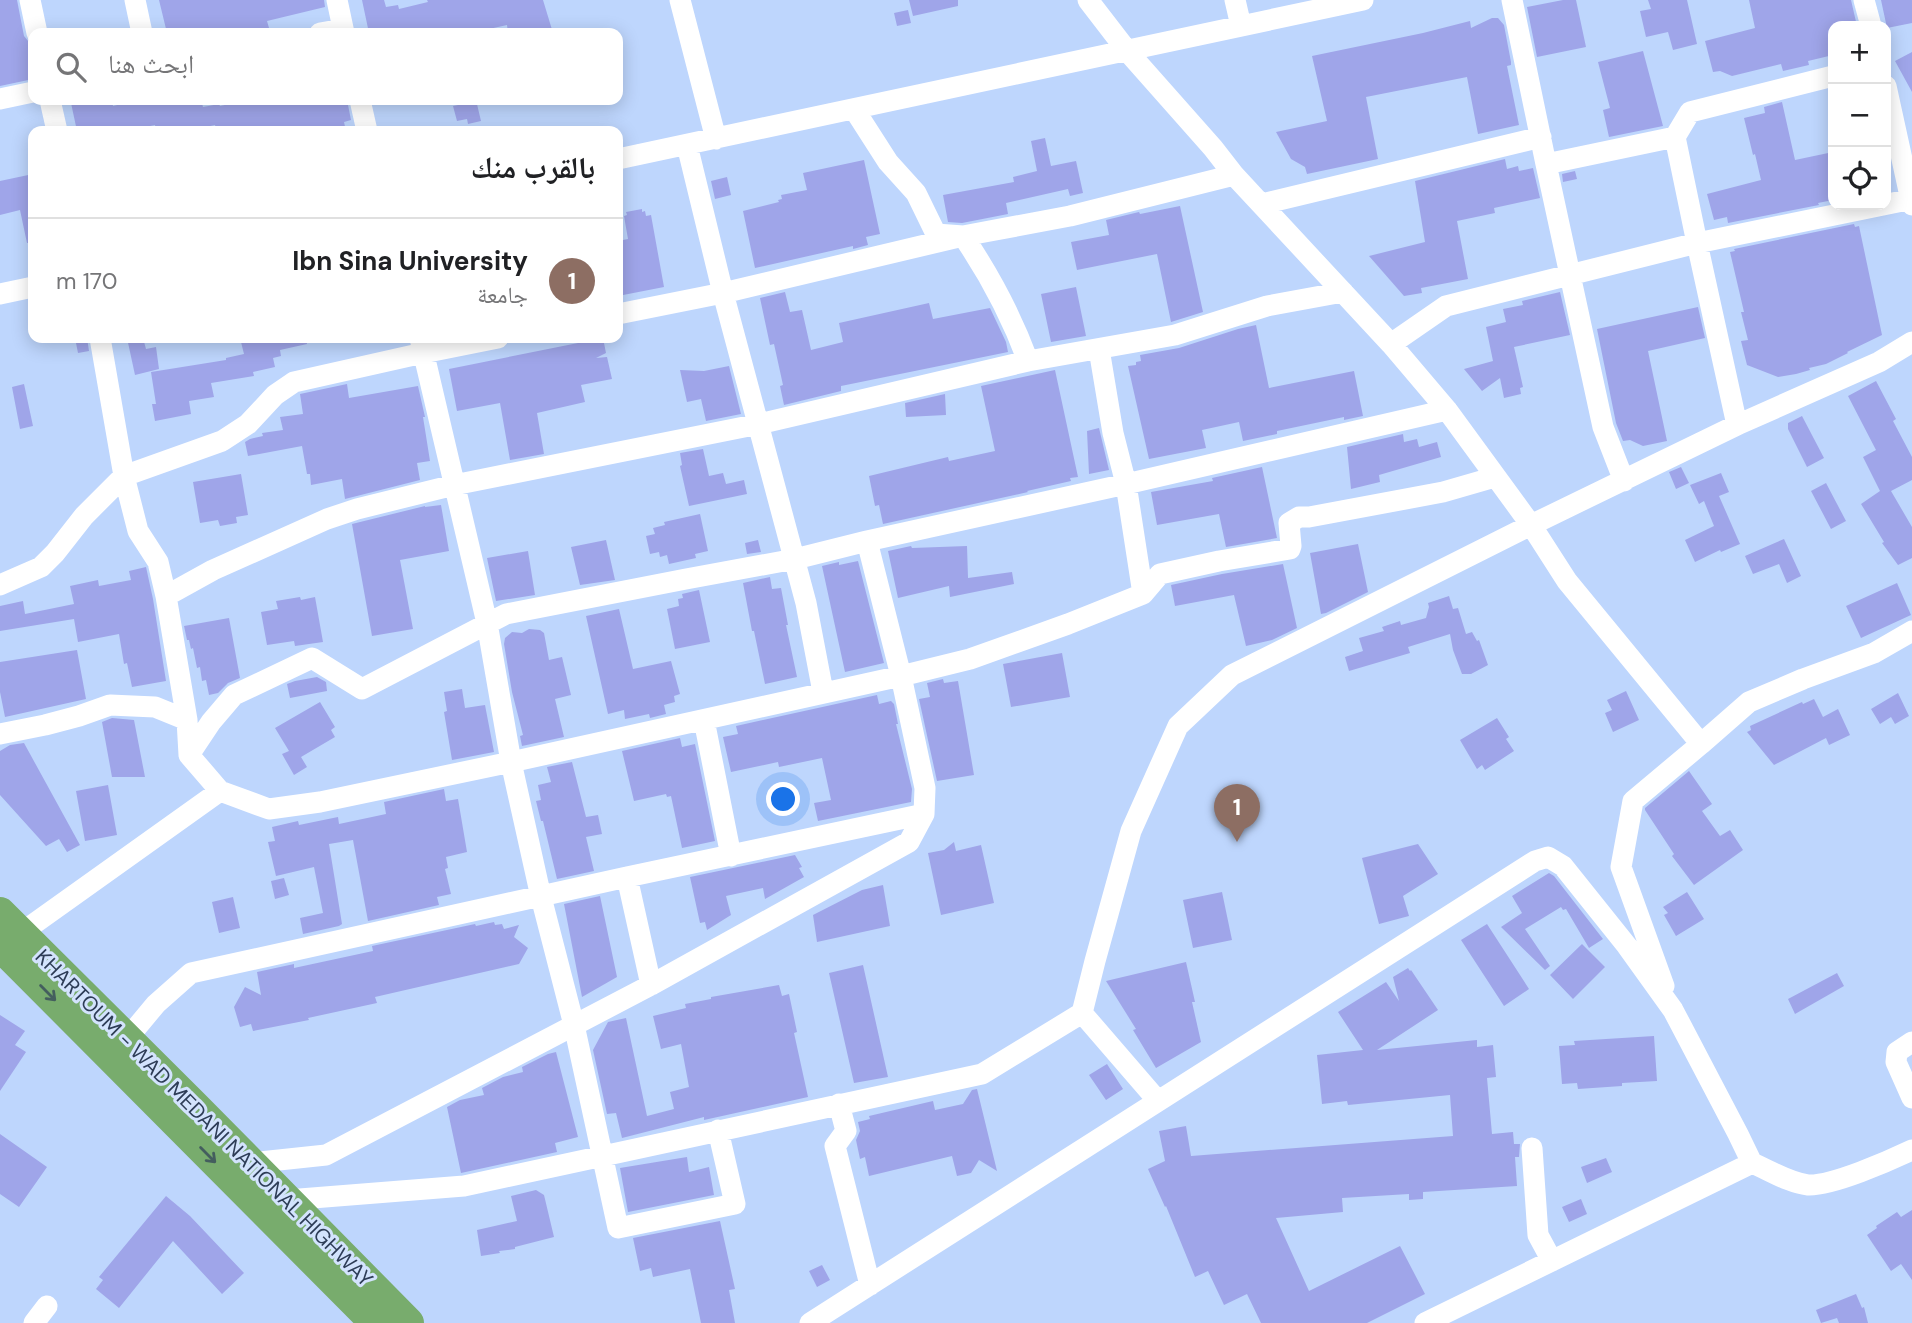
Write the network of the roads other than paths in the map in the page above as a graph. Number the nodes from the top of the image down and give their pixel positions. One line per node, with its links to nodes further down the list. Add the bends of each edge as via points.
1 (30, 0): 12 (street)
2 (135, 0): 13 (street)
3 (337, 0): 14 (street)
4 (680, 0): 27 (street)
5 (1088, 0): 15 (street)
6 (1236, 0): 11 (street)
7 (1363, 0): 11 (street)
8 (1512, 0): 25 (street)
9 (1864, 0): 10 (street)
10 (1870, 21)
11 (1241, 26): 15 (street)
12 (36, 28)
13 (141, 28)
14 (342, 28)
15 (1128, 52): 22 (street); 31 (street)
16 (1828, 77): 26 (street, via 1690,111)
17 (28, 93): 18 (street)
18 (0, 99)
19 (51, 105): 23 (street)
20 (361, 105): 24 (street)
21 (1891, 108): 32 (street)
22 (854, 110): 27 (street); 34 (street, via 888,162 916,193 936,234)
23 (56, 126)
24 (366, 126)
25 (1541, 137): 30 (street); 33 (street)
26 (1675, 137): 30 (street); 35 (street)
27 (716, 139): 28 (street)
28 (687, 145): 29 (street); 39 (street)
29 (623, 158)
30 (1546, 164): 36 (street)
31 (1234, 175): 33 (street); 34 (street, via 1070,216)
32 (1912, 201): 35 (street)
33 (1262, 204): 38 (street)
34 (963, 236): 39 (street); 48 (street, via 1006,306)
35 (1697, 243): 36 (street); 51 (street)
36 (1569, 276): 45 (street, via 1446,306); 54 (street, via 1603,426)
37 (28, 288): 40 (street)
38 (1343, 292): 45 (street); 47 (street, via 1267,306 1175,335)
39 (723, 293): 41 (street); 50 (street)
40 (0, 294)
41 (623, 313)
42 (1912, 342): 51 (street, via 1879,362)
43 (101, 343): 52 (street)
44 (443, 343): 46 (street)
45 (1391, 344): 49 (street)
46 (421, 345): 52 (street, via 294,383 222,441); 56 (street)
47 (1099, 349): 48 (street); 55 (street)
48 (1028, 361): 50 (street)
49 (1447, 410): 53 (street); 55 (street)
50 (760, 424): 56 (street); 59 (street)
51 (1737, 425): 54 (street)
52 (124, 475): 60 (street, via 41,567); 62 (street, via 138,530 158,562)
53 (1495, 477): 57 (street); 61 (street, via 1361,509 1299,517 1289,523 1290,550 1160,574)
54 (1624, 481): 57 (street)
55 (1125, 484): 58 (street); 61 (street)
56 (454, 485): 62 (street, via 327,519 213,569); 63 (street)
57 (1531, 525): 70 (street, via 1567,581); 81 (street, via 1232,675 1178,726 1131,831)
58 (867, 541): 59 (street); 65 (street)
59 (795, 559): 63 (street, via 506,614); 66 (street)
60 (0, 585)
61 (1143, 594): 65 (street, via 970,659)
62 (166, 596): 67 (street)
63 (487, 623): 71 (street, via 362,690 312,658 234,695); 72 (street)
64 (1912, 631): 70 (street, via 1874,653 1748,702)
65 (901, 676): 66 (street); 74 (street, via 925,788)
66 (823, 692): 68 (street)
67 (187, 720): 69 (street, via 155,707 110,705); 71 (street)
68 (704, 720): 72 (street); 75 (street)
69 (0, 734)
70 (1701, 744): 80 (street, via 1633,802 1621,867)
71 (189, 755): 73 (street)
72 (511, 762): 73 (street, via 269,809); 77 (street)
73 (220, 791): 78 (street)
74 (924, 814): 75 (street); 79 (street, via 909,842)
75 (731, 856): 76 (street)
76 (627, 877): 77 (street); 79 (street)
77 (541, 897): 82 (street); 83 (street, via 191,973 156,1003)
78 (8, 945): 83 (highway, KHARTOUM - WAD MEDANI NATIONAL HIGHWAY); 97 (highway, KHARTOUM - WAD MEDANI NATIONAL HIGHWAY, one-way to 97)
79 (651, 985): 82 (street)
80 (1673, 1010): 86 (street, via 1563,866 1548,857 1535,861); 93 (street)
81 (1082, 1013): 86 (street); 87 (street, via 982,1074)
82 (573, 1024): 91 (street); 92 (street, via 326,1154)
83 (126, 1040): 92 (highway, KHARTOUM - WAD MEDANI NATIONAL HIGHWAY)
84 (1912, 1042): 85 (street, via 1898,1052 1896,1062)
85 (1912, 1098)
86 (1158, 1101): 96 (street)
87 (839, 1104): 88 (street); 96 (street, via 846,1131 835,1146)
88 (718, 1130): 91 (street); 91 (street, via 734,1203 618,1228)
89 (1532, 1148): 95 (street, via 1538,1236)
90 (1911, 1151): 93 (street, via 1835,1181 1808,1185)
91 (603, 1155): 94 (street, via 464,1185)
92 (250, 1163): 94 (highway, KHARTOUM - WAD MEDANI NATIONAL HIGHWAY)
93 (1752, 1163): 95 (street)
94 (287, 1200): 98 (highway, KHARTOUM - WAD MEDANI NATIONAL HIGHWAY)
95 (1552, 1261): 100 (street)
96 (870, 1284): 99 (street)
97 (376, 1323)
98 (408, 1323)
99 (810, 1323)
100 (1425, 1323)

